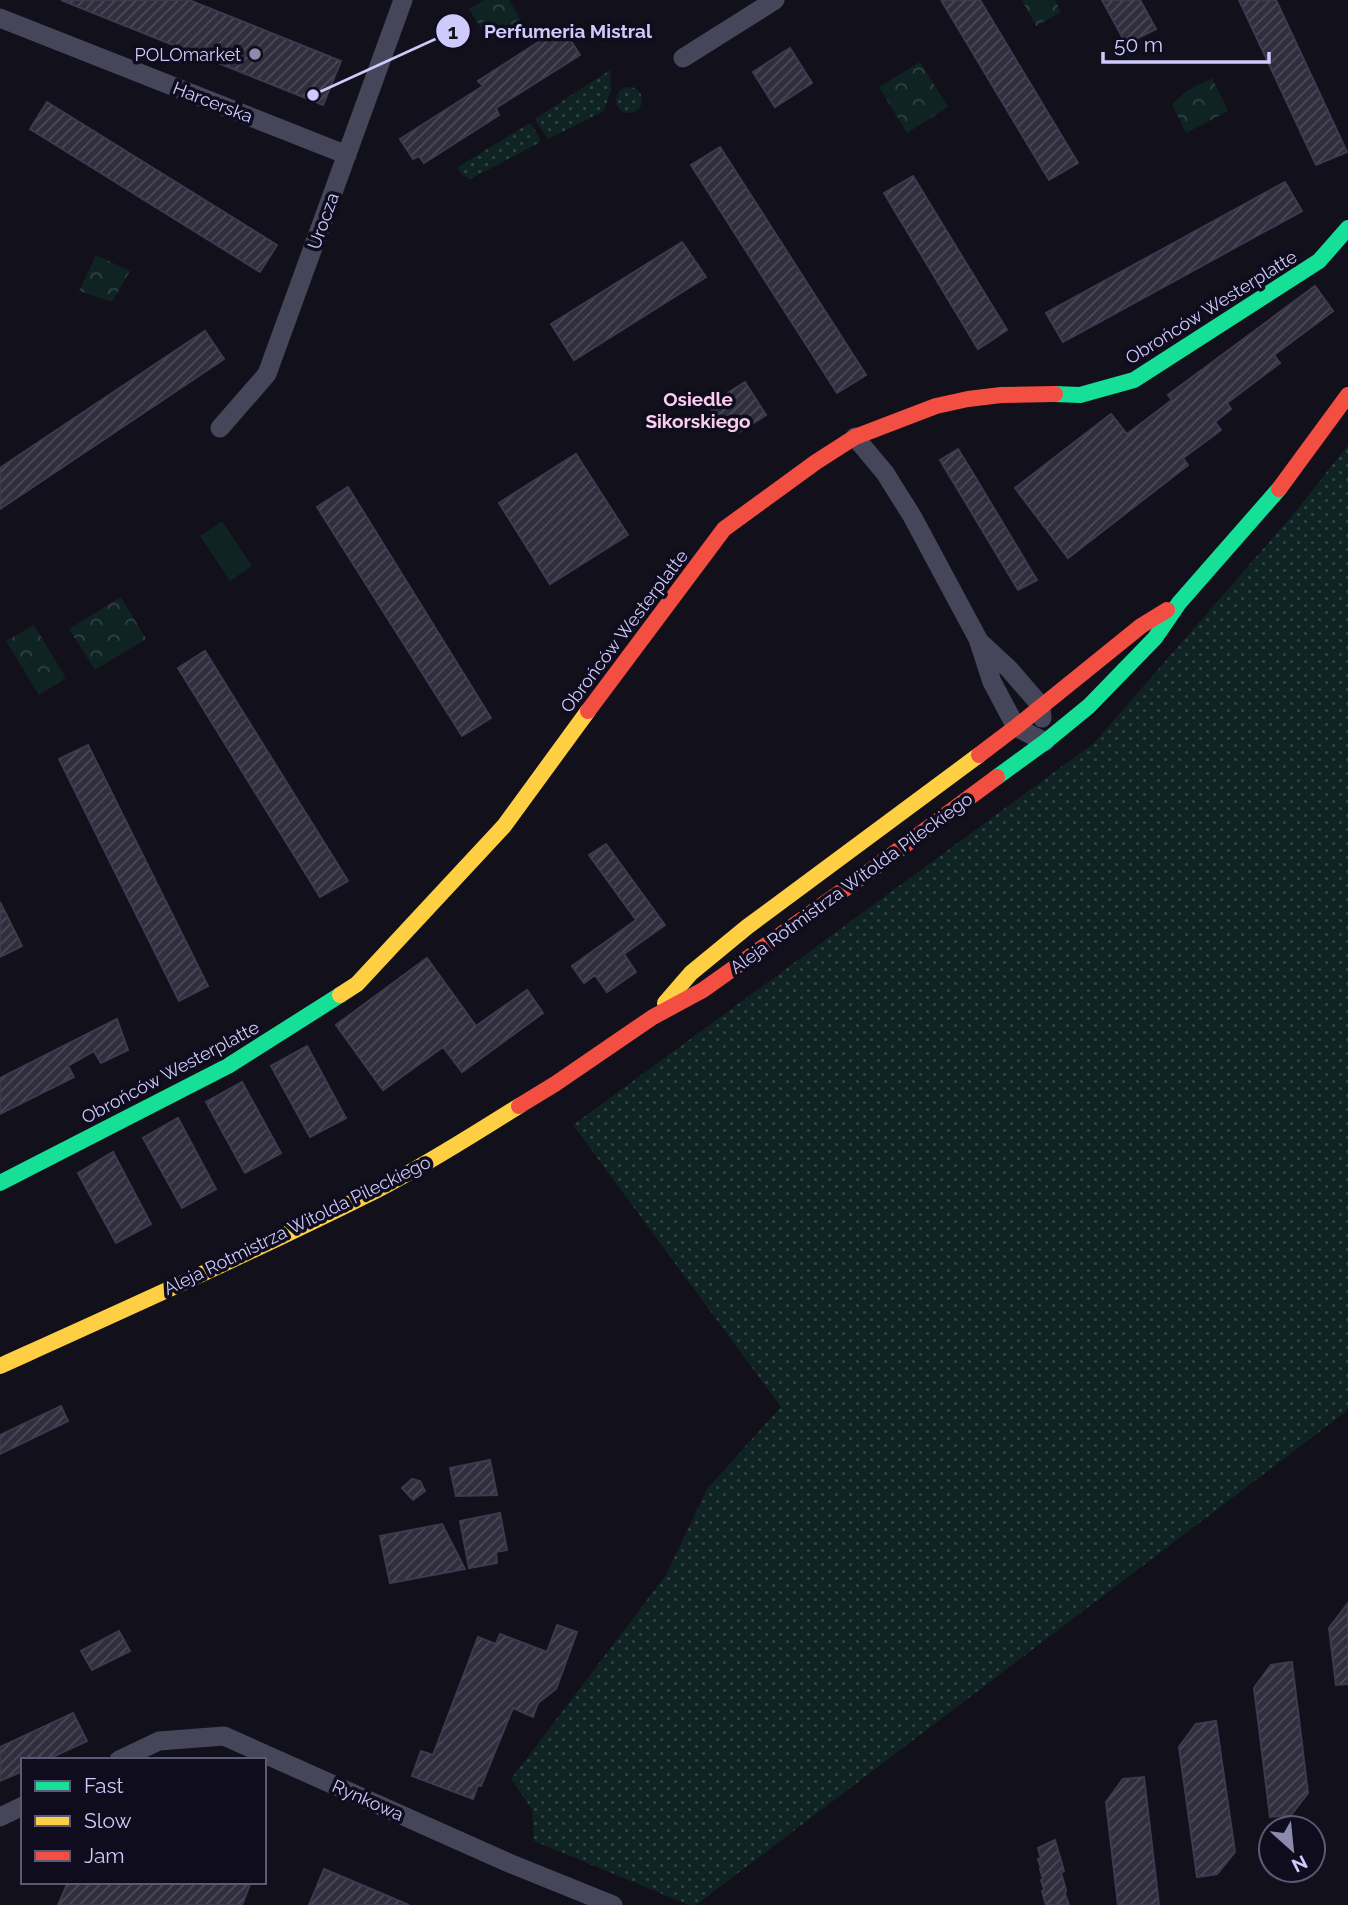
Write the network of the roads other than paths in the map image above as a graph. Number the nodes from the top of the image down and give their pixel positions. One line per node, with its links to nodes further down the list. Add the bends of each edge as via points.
1 (403, 0): 5 (street, Urocza)
2 (775, 0): 4 (street)
3 (0, 18): 5 (street, Harcerska)
4 (683, 58)
5 (348, 155): 8 (street, Urocza, via 267,374)
6 (1348, 228): 9 (street, Obrońców Westerplatte, via 1319,261 1134,380 1080,396 1043,393 968,399 924,410)
7 (1348, 395): 10 (street, Aleja Rotmistrza Witolda Pileckiego, via 1279,489)
8 (220, 428)
9 (855, 438): 11 (street, via 912,516); 16 (street, Obrońców Westerplatte, via 724,530 504,827 357,984 228,1066)
10 (1179, 603): 12 (street, Aleja Rotmistrza Witolda Pileckiego, via 1141,626); 14 (street, Aleja Rotmistrza Witolda Pileckiego, via 1155,638 1089,706)
11 (978, 639): 12 (street); 13 (street, via 992,682)
12 (1041, 706): 13 (street, Aleja Rotmistrza Witolda Pileckiego); 14 (street)
13 (1016, 727): 14 (street); 15 (street, Aleja Rotmistrza Witolda Pileckiego, via 747,928 691,974)
14 (1045, 742): 15 (street, Aleja Rotmistrza Witolda Pileckiego, via 703,990)
15 (653, 1017): 17 (street, Aleja Rotmistrza Witolda Pileckiego, via 555,1084 378,1189)
16 (0, 1183)
17 (0, 1366)
18 (123, 1758): 21 (street, Rynkowa, via 159,1741 224,1736)
19 (21, 1807): 20 (street)
20 (0, 1817)
21 (613, 1905)

